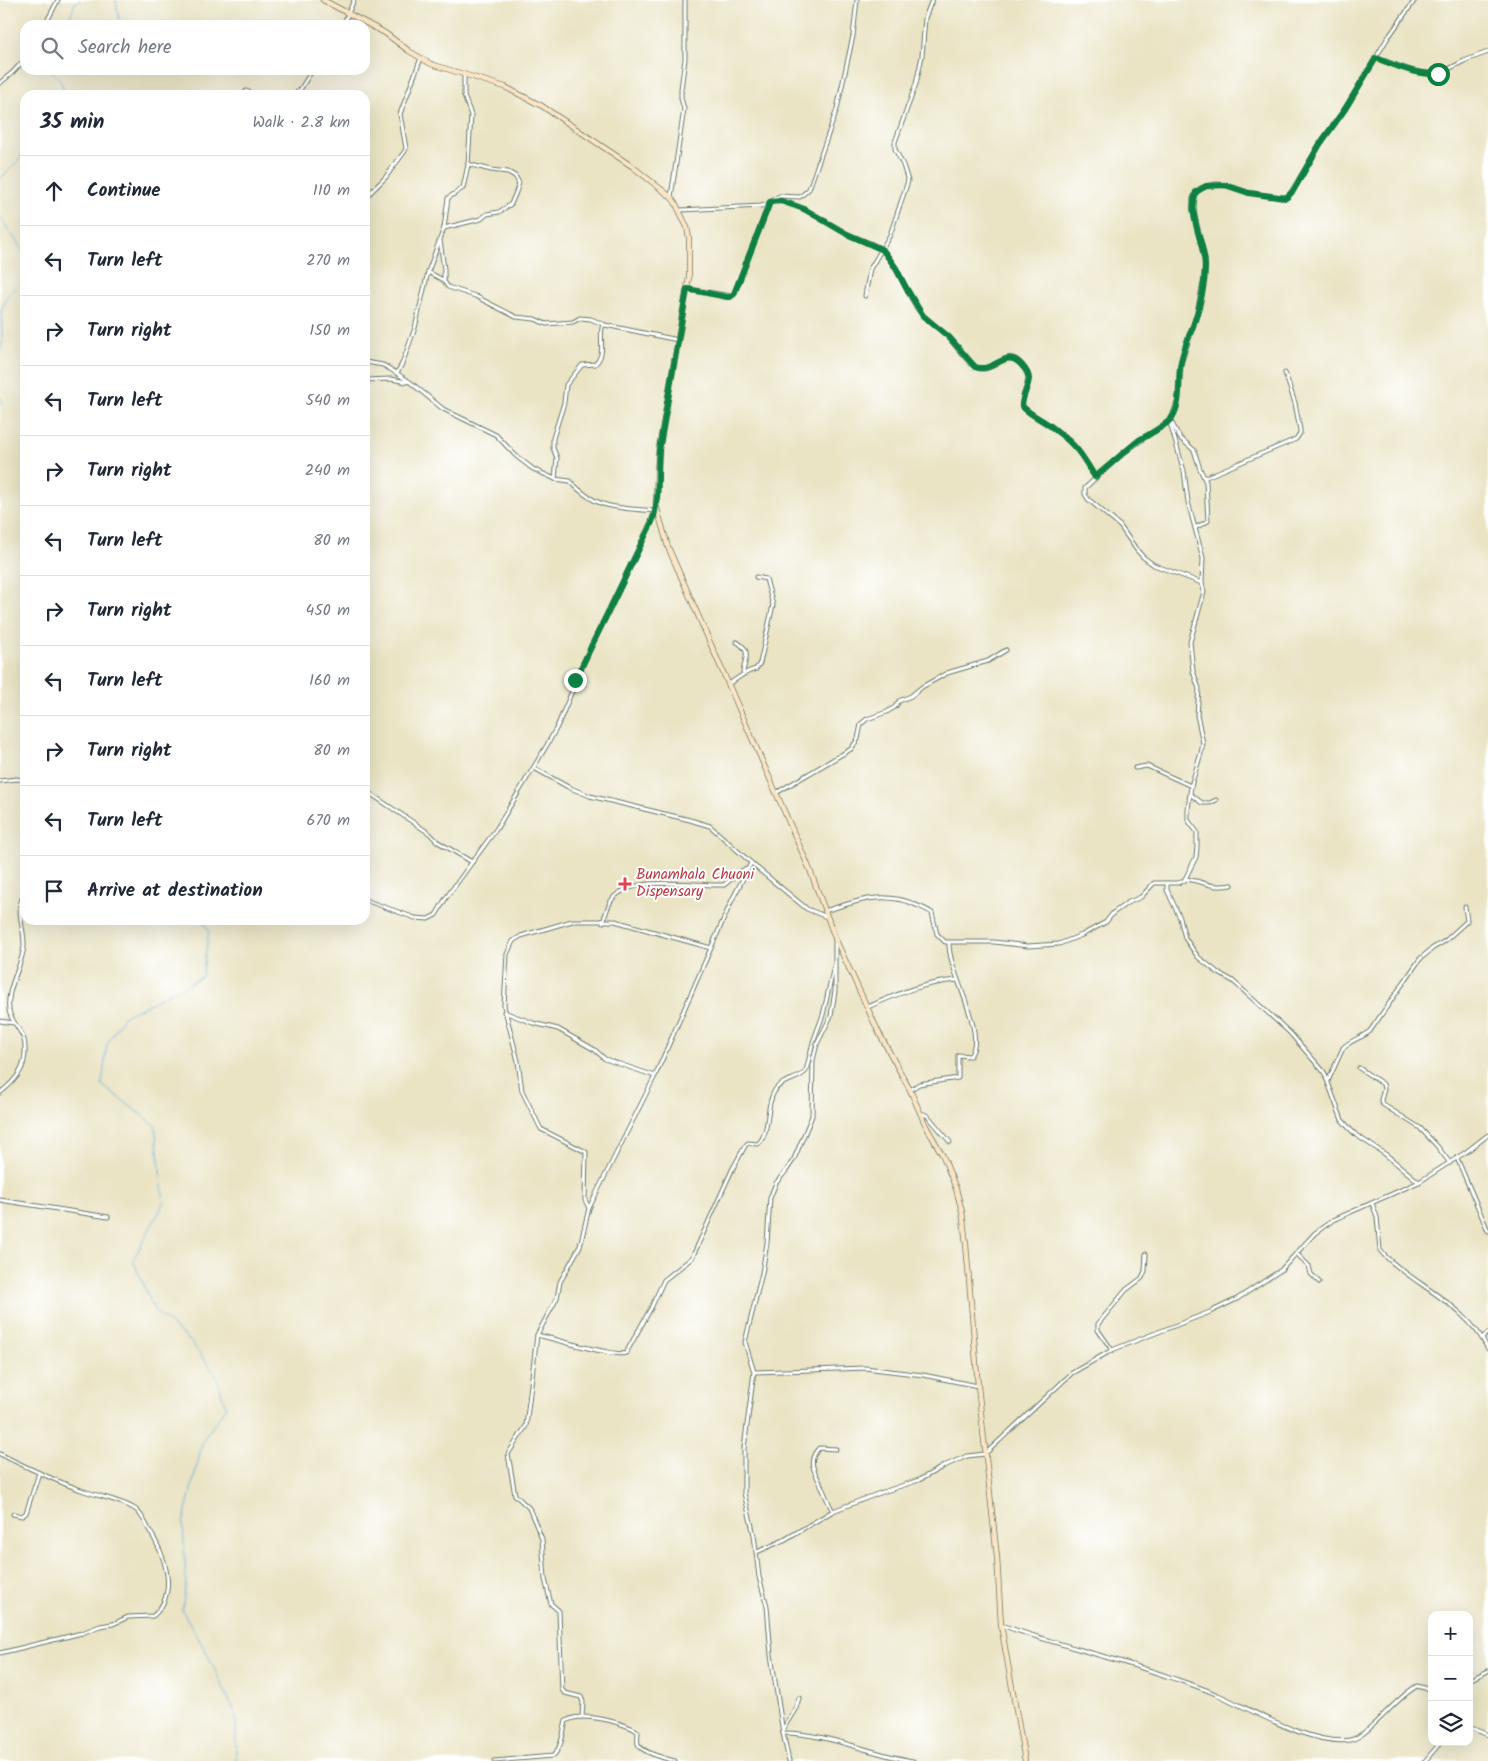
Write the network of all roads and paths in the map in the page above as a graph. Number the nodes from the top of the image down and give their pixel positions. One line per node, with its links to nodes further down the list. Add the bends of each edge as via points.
1 (58, 0): 9 (street)
2 (323, 0): 8 (street)
3 (354, 0): 8 (street)
4 (685, 0): 23 (street, via 685,59 681,86 684,109)
5 (857, 0): 24 (street, via 838,109 814,179 800,197 779,196)
6 (932, 0): 28 (street, via 925,18 916,84 895,142 908,181)
7 (1416, 0): 15 (street)
8 (348, 14): 10 (street); 11 (street)
9 (48, 20)
10 (345, 20)
11 (360, 20)
12 (370, 25): 14 (street)
13 (1488, 52): 15 (street, via 1432,74)
14 (421, 58): 18 (street); 22 (street, via 400,114 405,151)
15 (1376, 58): 40 (street, via 1289,196 1281,198 1249,193 1217,184 1196,192 1193,209 1203,249 1204,280 1196,318 1180,363 1178,400)
16 (20, 64): 19 (street)
17 (309, 75): 20 (street)
18 (464, 75): 21 (street, via 464,96 471,115); 23 (street, via 506,87 542,106 620,157)
19 (0, 83)
20 (300, 90)
21 (468, 164): 26 (street, via 463,188 448,198); 26 (street, via 515,176 518,183 513,201 499,212)
22 (370, 193)
23 (671, 196): 25 (street)
24 (770, 202): 25 (street, via 761,206); 28 (street, via 781,201 804,209); 31 (street, via 734,294 727,297)
25 (681, 210): 31 (street, via 689,238)
26 (444, 228): 27 (street)
27 (440, 240): 29 (street); 30 (street)
28 (883, 250): 32 (street, via 870,269); 41 (street, via 923,316 949,337 975,367 987,368 1007,358 1021,364 1029,378 1022,406 1077,448)
29 (428, 272): 30 (street); 36 (street, via 415,328)
30 (444, 282): 33 (street, via 448,287 475,296 516,317 546,324 573,322 580,318)
31 (687, 289): 34 (street)
32 (865, 296)
33 (603, 324): 34 (street); 43 (street, via 599,360 595,364 582,365 566,386 553,438 557,458)
34 (678, 340): 44 (street, via 659,450)
35 (370, 363): 36 (street, via 383,365)
36 (397, 373): 39 (street)
37 (1285, 373): 42 (street, via 1300,430 1296,439)
38 (370, 380): 39 (street)
39 (410, 382): 43 (street, via 443,409 496,435 516,456)
40 (1170, 420): 41 (street); 42 (street, via 1180,438 1194,450); 45 (street)
41 (1095, 477): 47 (street, via 1087,485 1085,494 1120,526 1144,557 1154,565)
42 (1204, 478): 45 (street, via 1208,521)
43 (555, 479): 44 (street, via 569,481 598,503 622,508)
44 (656, 509): 51 (street, via 668,548); 52 (street, via 588,652 557,727)
45 (1195, 528): 47 (street, via 1203,558)
46 (756, 577): 50 (street, via 766,579 773,606 759,666)
47 (1202, 583): 56 (street, via 1204,592 1192,633 1190,654 1199,689 1197,715 1203,748)
48 (737, 642): 50 (street, via 746,653)
49 (1006, 650): 58 (street, via 988,661 947,673 887,712 867,719 851,749)
50 (743, 673): 51 (street)
51 (728, 684): 58 (street)
52 (534, 768): 61 (street); 62 (street, via 590,796 702,823)
53 (1135, 768): 56 (street, via 1147,766)
54 (20, 779): 55 (street)
55 (0, 781)
56 (1191, 786): 59 (street)
57 (370, 793): 61 (street)
58 (776, 793): 69 (street)
59 (1190, 794): 60 (street, via 1202,803); 64 (street, via 1188,818 1197,832 1198,847)
60 (1216, 800)
61 (472, 862): 67 (street, via 432,918 415,918)
62 (751, 863): 63 (street); 70 (street, via 807,909)
63 (748, 869): 71 (street, via 724,885 654,884 629,889 612,899); 75 (street)
64 (1185, 879): 65 (street, via 1178,884); 66 (street, via 1212,887)
65 (1167, 884): 74 (street, via 1154,883 1141,898 1127,903 1106,922 1059,944); 84 (street, via 1185,938 1198,957 1233,981 1290,1033 1324,1071)
66 (1232, 885)
67 (370, 902)
68 (1465, 907): 84 (street, via 1467,921 1420,959 1370,1031 1346,1044)
69 (825, 911): 70 (street); 74 (street, via 872,898 900,898 932,913 937,934)
70 (827, 917): 73 (street)
71 (604, 922): 75 (street, via 615,921); 79 (street, via 572,921 513,941 507,954)
72 (21, 925): 81 (street, via 23,949 8,1004)
73 (835, 938): 76 (street); 78 (street)
74 (949, 943): 77 (street)
75 (711, 948): 83 (street)
76 (835, 960): 101 (street, via 806,1071 775,1089 760,1141 745,1146 692,1258 664,1280 626,1353 605,1352); 105 (street, via 836,990 831,1016 813,1060 811,1123 770,1198 768,1243 745,1342)
77 (958, 980): 78 (street, via 910,988); 85 (street, via 971,1018 974,1050 970,1056 958,1055 958,1078 923,1083)
78 (868, 1008): 85 (street)
79 (504, 1012): 83 (street, via 558,1029 605,1059); 95 (street, via 518,1061 522,1091 540,1127 586,1152 585,1200)
80 (0, 1020): 81 (street)
81 (14, 1023): 86 (street, via 25,1041 25,1062 20,1073)
82 (1359, 1068): 91 (street, via 1383,1084 1382,1104 1420,1128)
83 (655, 1076): 95 (street)
84 (1328, 1081): 92 (street, via 1342,1120)
85 (910, 1090): 87 (street)
86 (0, 1092)
87 (921, 1113): 89 (street, via 928,1116); 106 (street, via 947,1166 962,1211)
88 (1488, 1135): 90 (street)
89 (950, 1142)
90 (1457, 1158): 91 (street); 97 (street)
91 (1450, 1163): 92 (street)
92 (1419, 1182): 94 (street)
93 (0, 1200): 96 (street)
94 (1372, 1203): 98 (street, via 1333,1220); 102 (street, via 1377,1217 1380,1250 1384,1255)
95 (589, 1208): 101 (street, via 580,1246)
96 (108, 1217)
97 (1488, 1231)
98 (1296, 1253): 100 (street); 104 (street, via 1281,1270 1237,1298 1210,1312)
99 (1146, 1254): 104 (street, via 1142,1278 1126,1290 1098,1324 1098,1330)
100 (1319, 1282)
101 (537, 1335): 120 (street, via 526,1426 512,1446 508,1459 515,1495 529,1508 542,1539 545,1579 551,1604 559,1611 562,1690 581,1697)
102 (1486, 1335): 103 (street)
103 (1488, 1349)
104 (1112, 1350): 109 (street, via 1072,1373)
105 (754, 1372): 106 (street, via 865,1368); 113 (street, via 743,1460 744,1493)
106 (978, 1386): 109 (street)
107 (836, 1449): 111 (street, via 819,1448 812,1463)
108 (0, 1454): 110 (street)
109 (985, 1454): 111 (street, via 967,1456 919,1480); 114 (street)
110 (39, 1473): 112 (street, via 26,1513 22,1516); 115 (street, via 137,1510 163,1557 165,1599 153,1616 128,1617 82,1633)
111 (833, 1511): 113 (street)
112 (13, 1514)
113 (757, 1552): 122 (street, via 759,1577 769,1614 770,1648)
114 (1001, 1625): 118 (street, via 1174,1678 1293,1730 1322,1738 1356,1738 1407,1691 1416,1686); 129 (street)
115 (0, 1653)
116 (1488, 1672): 117 (street)
117 (1473, 1678)
118 (1428, 1689)
119 (799, 1698): 122 (street)
120 (582, 1717): 125 (street, via 566,1721 561,1742 553,1756); 126 (street, via 598,1718 634,1729 638,1732 641,1748)
121 (1473, 1729): 123 (street)
122 (783, 1731): 127 (street); 128 (street)
123 (1488, 1735)
124 (1439, 1746): 130 (street)
125 (494, 1761)
126 (675, 1761)
127 (789, 1761)
128 (913, 1761)
129 (1025, 1761)
130 (1426, 1761)

